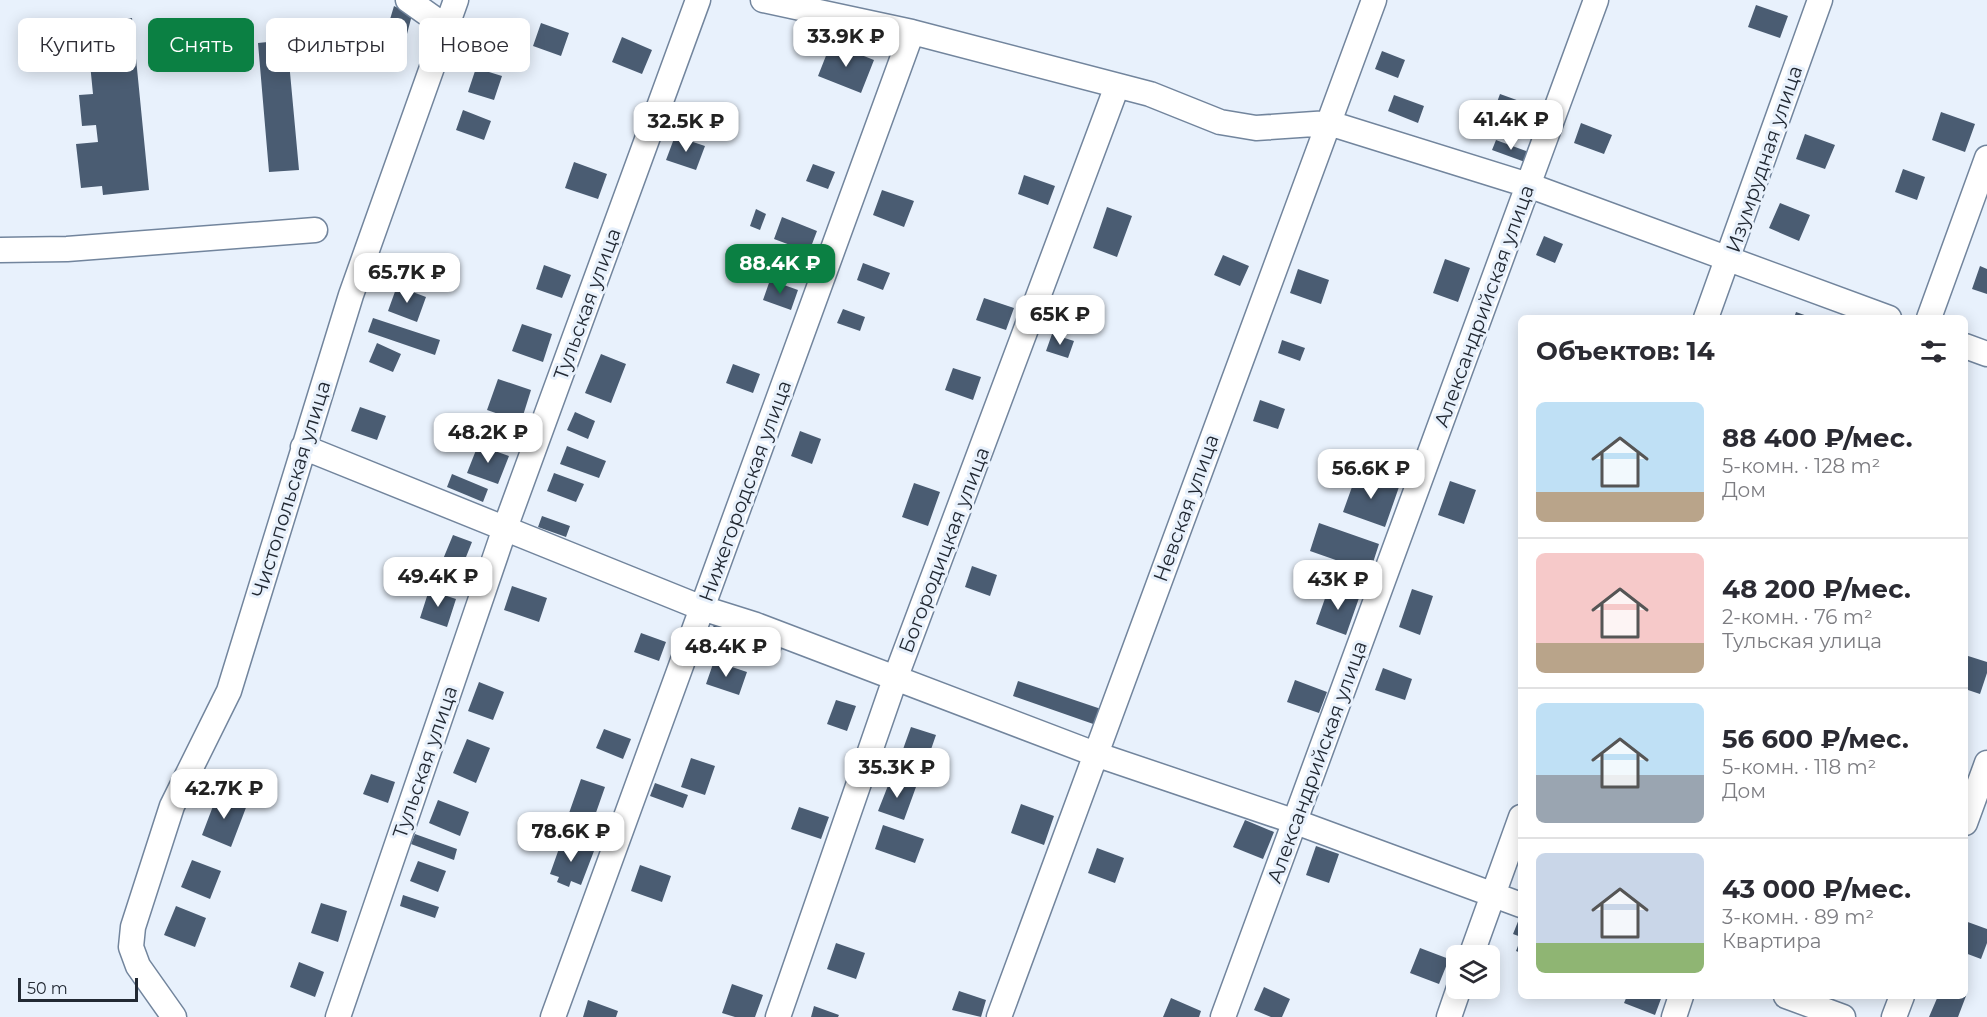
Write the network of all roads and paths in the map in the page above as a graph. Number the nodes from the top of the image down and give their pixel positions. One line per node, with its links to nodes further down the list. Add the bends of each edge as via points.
1 (408, 0): 8 (street)
2 (456, 0): 9 (street, Чистопольская улица)
3 (698, 0): 25 (street, Тульская улица)
4 (763, 0): 10 (street)
5 (1374, 0): 13 (street, Невская улица)
6 (1596, 0): 15 (street, Александрийская улица)
7 (1820, 0): 18 (street, Изумрудная улица)
8 (433, 18)
9 (449, 18)
10 (912, 32): 12 (street); 26 (street, Нижегородская улица)
11 (430, 72): 24 (street, Чистопольская улица, via 351,295)
12 (1118, 86): 13 (street, via 1150,94 1220,122 1256,128); 27 (street, Богородицкая улица)
13 (1329, 123): 15 (street); 28 (street, Невская улица)
14 (1987, 158): 21 (street)
15 (1528, 185): 18 (street); 31 (street, Александрийская улица)
16 (315, 230): 17 (street, via 66,249)
17 (0, 249)
18 (1728, 259): 19 (street, Изумрудная улица); 20 (street)
19 (1708, 315)
20 (1881, 315)
21 (1930, 315)
22 (1968, 347): 23 (street)
23 (1987, 354)
24 (303, 447): 25 (street); 40 (street, Чистопольская улица, via 229,691 172,806 133,927 131,947 138,966)
25 (505, 528): 26 (street); 41 (street, Тульская улица)
26 (702, 608): 27 (street); 42 (street, Нижегородская улица)
27 (895, 679): 28 (street); 43 (street, Богородицкая улица)
28 (1095, 754): 31 (street); 44 (street, Невская улица)
29 (1987, 763): 30 (street)
30 (1968, 815)
31 (1296, 822): 33 (street); 45 (street, Александрийская улица)
32 (1518, 825): 33 (street)
33 (1492, 896): 34 (street); 35 (street)
34 (1518, 904)
35 (1475, 945)
36 (1455, 999): 46 (street)
37 (1680, 999): 47 (street)
38 (1794, 999): 48 (street)
39 (1901, 999): 49 (street)
40 (174, 1017)
41 (338, 1017)
42 (553, 1017)
43 (778, 1017)
44 (999, 1017)
45 (1223, 1017)
46 (1449, 1017)
47 (1674, 1017)
48 (1843, 1017)
49 (1894, 1017)

